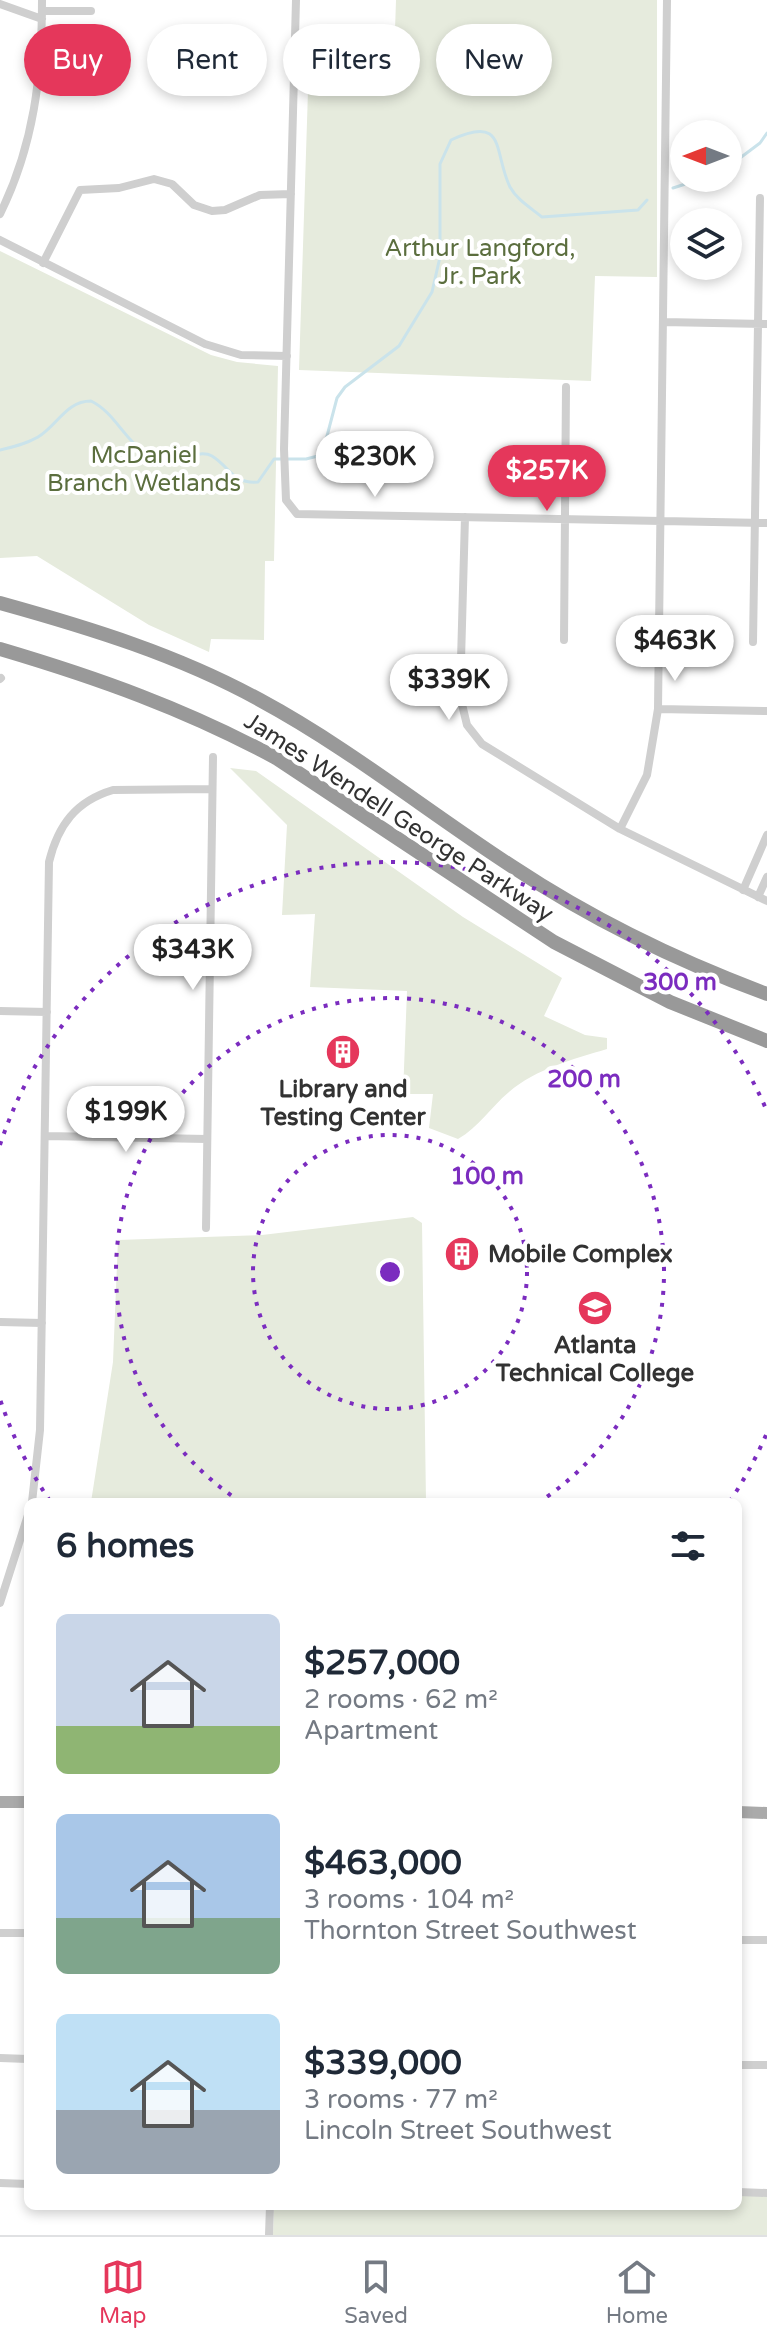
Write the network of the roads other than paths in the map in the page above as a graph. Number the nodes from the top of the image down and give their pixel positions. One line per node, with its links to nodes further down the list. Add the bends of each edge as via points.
1 (42, 0): 6 (street)
2 (296, 0): 7 (street)
3 (667, 0): 12 (street)
4 (0, 4): 6 (street)
5 (91, 11): 6 (street)
6 (42, 15): 9 (street, via 34,119 18,177)
7 (291, 194): 11 (street, via 260,195 212,211 194,205 172,184 154,179 80,190); 14 (street)
8 (760, 198): 13 (street)
9 (0, 214)
10 (0, 240): 11 (street)
11 (43, 263): 14 (street, via 205,344 241,355)
12 (663, 322): 13 (street); 18 (street)
13 (763, 324): 19 (street)
14 (287, 356): 16 (street, via 286,500 297,514)
15 (566, 387): 17 (street)
16 (465, 517): 17 (street); 29 (street, via 460,696 467,725 482,744)
17 (563, 519): 18 (street); 22 (street)
18 (659, 521): 19 (street); 25 (street)
19 (755, 523): 20 (street); 23 (street)
20 (767, 523)
21 (0, 603): 34 (highway, James Wendell George Parkway, via 131,643 232,685 321,736 566,901 638,940)
22 (564, 640)
23 (753, 642)
24 (0, 649): 37 (highway, James Wendell George Parkway, via 164,702 231,733 554,942 660,997)
25 (658, 709): 26 (street); 29 (street, via 647,775)
26 (767, 711)
27 (213, 757): 28 (street)
28 (212, 789): 36 (street, via 113,790 86,801 64,821 49,862); 39 (street)
29 (620, 829): 32 (street)
30 (767, 835): 32 (street)
31 (767, 877): 33 (street)
32 (743, 890): 33 (street)
33 (762, 899)
34 (767, 994)
35 (0, 1011): 36 (street)
36 (47, 1012): 38 (street)
37 (767, 1041)
38 (45, 1136): 39 (street); 42 (street)
39 (207, 1139): 40 (street)
40 (206, 1228)
41 (0, 1322): 42 (street)
42 (42, 1323): 43 (street)
43 (32, 1498)
44 (24, 1528): 45 (street)
45 (0, 1603)
46 (0, 1802): 47 (main road)
47 (24, 1802)
48 (742, 1812): 49 (main road)
49 (767, 1813)
50 (0, 1933): 51 (street)
51 (24, 1933)
52 (742, 1940): 53 (street)
53 (767, 1940)
54 (0, 2058): 55 (street)
55 (24, 2059)
56 (742, 2065): 57 (street)
57 (767, 2065)
58 (0, 2183): 59 (street)
59 (24, 2184)
60 (742, 2192): 61 (street)
61 (767, 2193)
62 (270, 2210): 63 (street)
63 (269, 2235)

